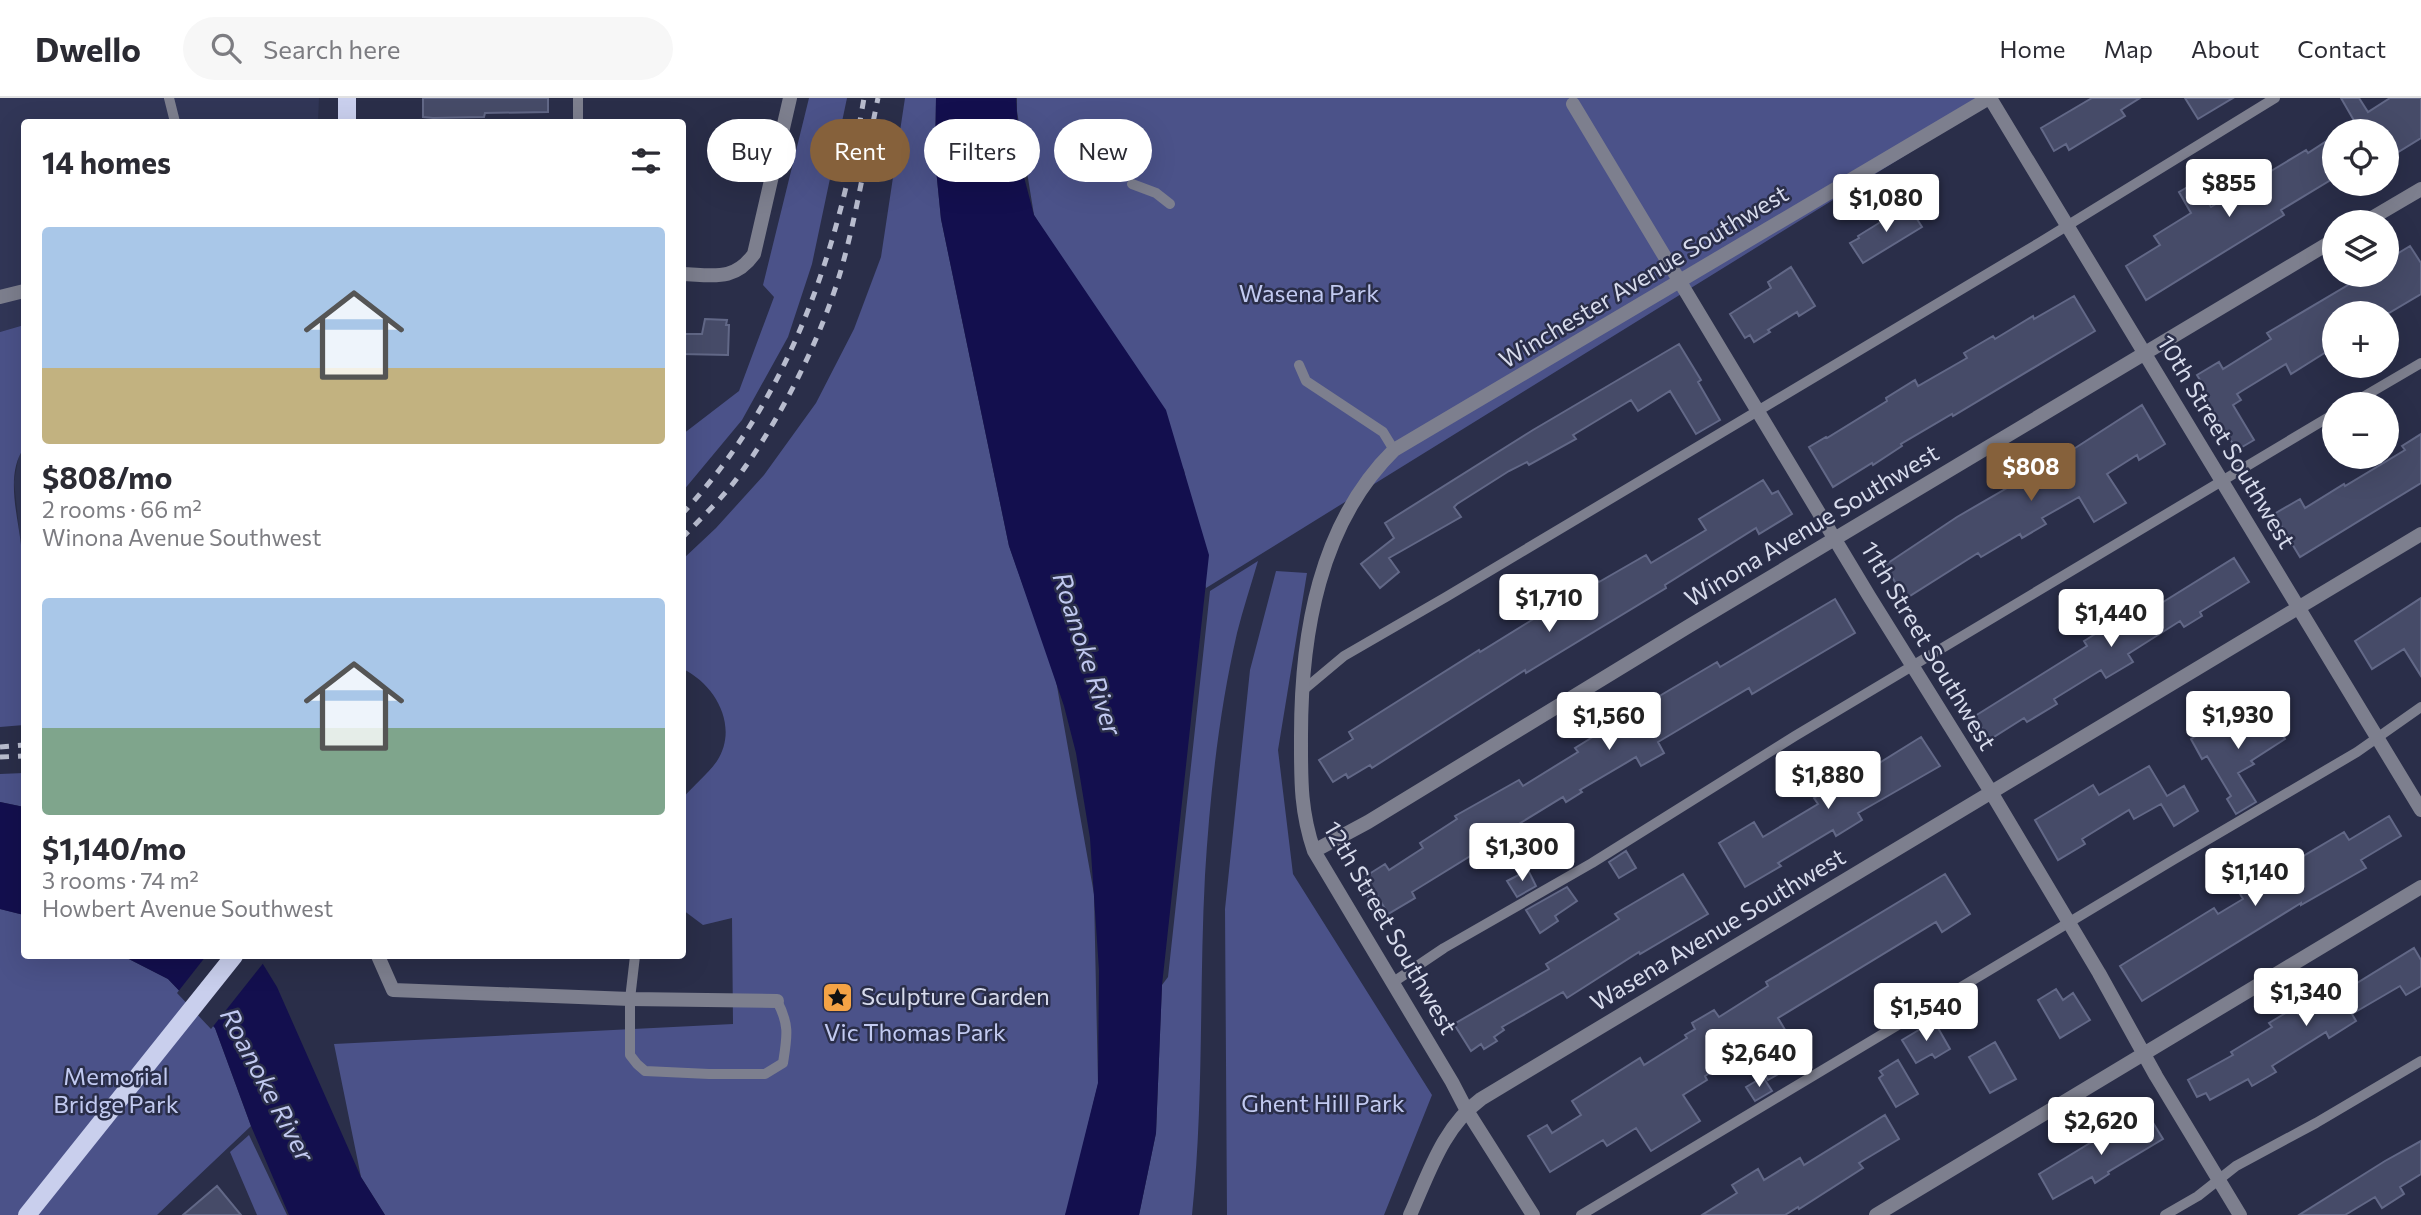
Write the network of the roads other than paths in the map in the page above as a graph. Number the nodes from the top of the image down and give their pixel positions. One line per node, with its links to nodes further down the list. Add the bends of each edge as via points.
1 (169, 98): 8 (lane)
2 (347, 98): 9 (main road)
3 (578, 98): 10 (lane)
4 (790, 98): 17 (street, via 754,254 739,271)
5 (1990, 98): 15 (street, 10th Street Southwest); 18 (street, Winchester Avenue Southwest)
6 (2275, 98): 15 (lane)
7 (1573, 104): 18 (street, 11th Street Southwest)
8 (174, 119)
9 (346, 119)
10 (578, 119)
11 (1132, 184): 13 (lane)
12 (2421, 189): 14 (street)
13 (1170, 204)
14 (2385, 210)
15 (2067, 225): 21 (street, 10th Street Southwest); 25 (lane)
16 (2322, 247): 21 (street, Winona Avenue Southwest)
17 (686, 274)
18 (1681, 282): 25 (street, 11th Street Southwest); 27 (street, Winchester Avenue Southwest)
19 (21, 292): 20 (street)
20 (0, 297)
21 (2145, 352): 28 (street, 10th Street Southwest); 30 (street, Winona Avenue Southwest)
22 (2421, 363): 24 (lane)
23 (1299, 365): 27 (lane, via 1306,381 1383,432)
24 (2371, 392)
25 (1759, 409): 30 (street, 11th Street Southwest); 33 (lane, via 1363,644)
26 (2322, 421): 28 (lane)
27 (1394, 450): 33 (street, 12th Street Southwest, via 1355,497 1323,572 1310,615)
28 (2221, 482): 31 (street, 10th Street Southwest); 32 (lane)
29 (2421, 534): 31 (street, Wasena Avenue Southwest)
30 (1836, 538): 32 (street, 11th Street Southwest); 38 (street, Winona Avenue Southwest)
31 (2298, 607): 35 (street, 10th Street Southwest); 36 (street, Wasena Avenue Southwest)
32 (1912, 666): 36 (street, 11th Street Southwest); 44 (lane)
33 (1301, 692): 38 (street, 12th Street Southwest, via 1302,800)
34 (2421, 707): 35 (lane)
35 (2377, 736): 37 (street, 10th Street Southwest); 40 (lane)
36 (1991, 792): 40 (street, 11th Street Southwest); 49 (street, Wasena Avenue Southwest)
37 (2421, 810)
38 (1314, 851): 44 (street, 12th Street Southwest)
39 (2421, 887): 47 (street)
40 (2068, 923): 47 (street, 11th Street Southwest); 54 (lane)
41 (232, 959): 51 (main road)
42 (379, 959): 45 (street, via 393,990)
43 (635, 959): 45 (lane)
44 (1392, 982): 49 (street, 12th Street Southwest)
45 (630, 999): 46 (street); 46 (lane, via 630,1055 637,1065 645,1071 709,1074 765,1074 783,1063 786,1017)
46 (777, 1001)
47 (2143, 1053): 50 (street, 11th Street Southwest); 55 (street)
48 (2421, 1061): 50 (lane)
49 (1466, 1110): 52 (street, Wasena Avenue Southwest, via 1446,1135); 53 (street, 12th Street Southwest)
50 (2218, 1180): 56 (lane); 57 (street, 11th Street Southwest)
51 (27, 1215)
52 (1410, 1215)
53 (1533, 1215)
54 (1581, 1215)
55 (1876, 1215)
56 (2165, 1215)
57 (2240, 1215)

